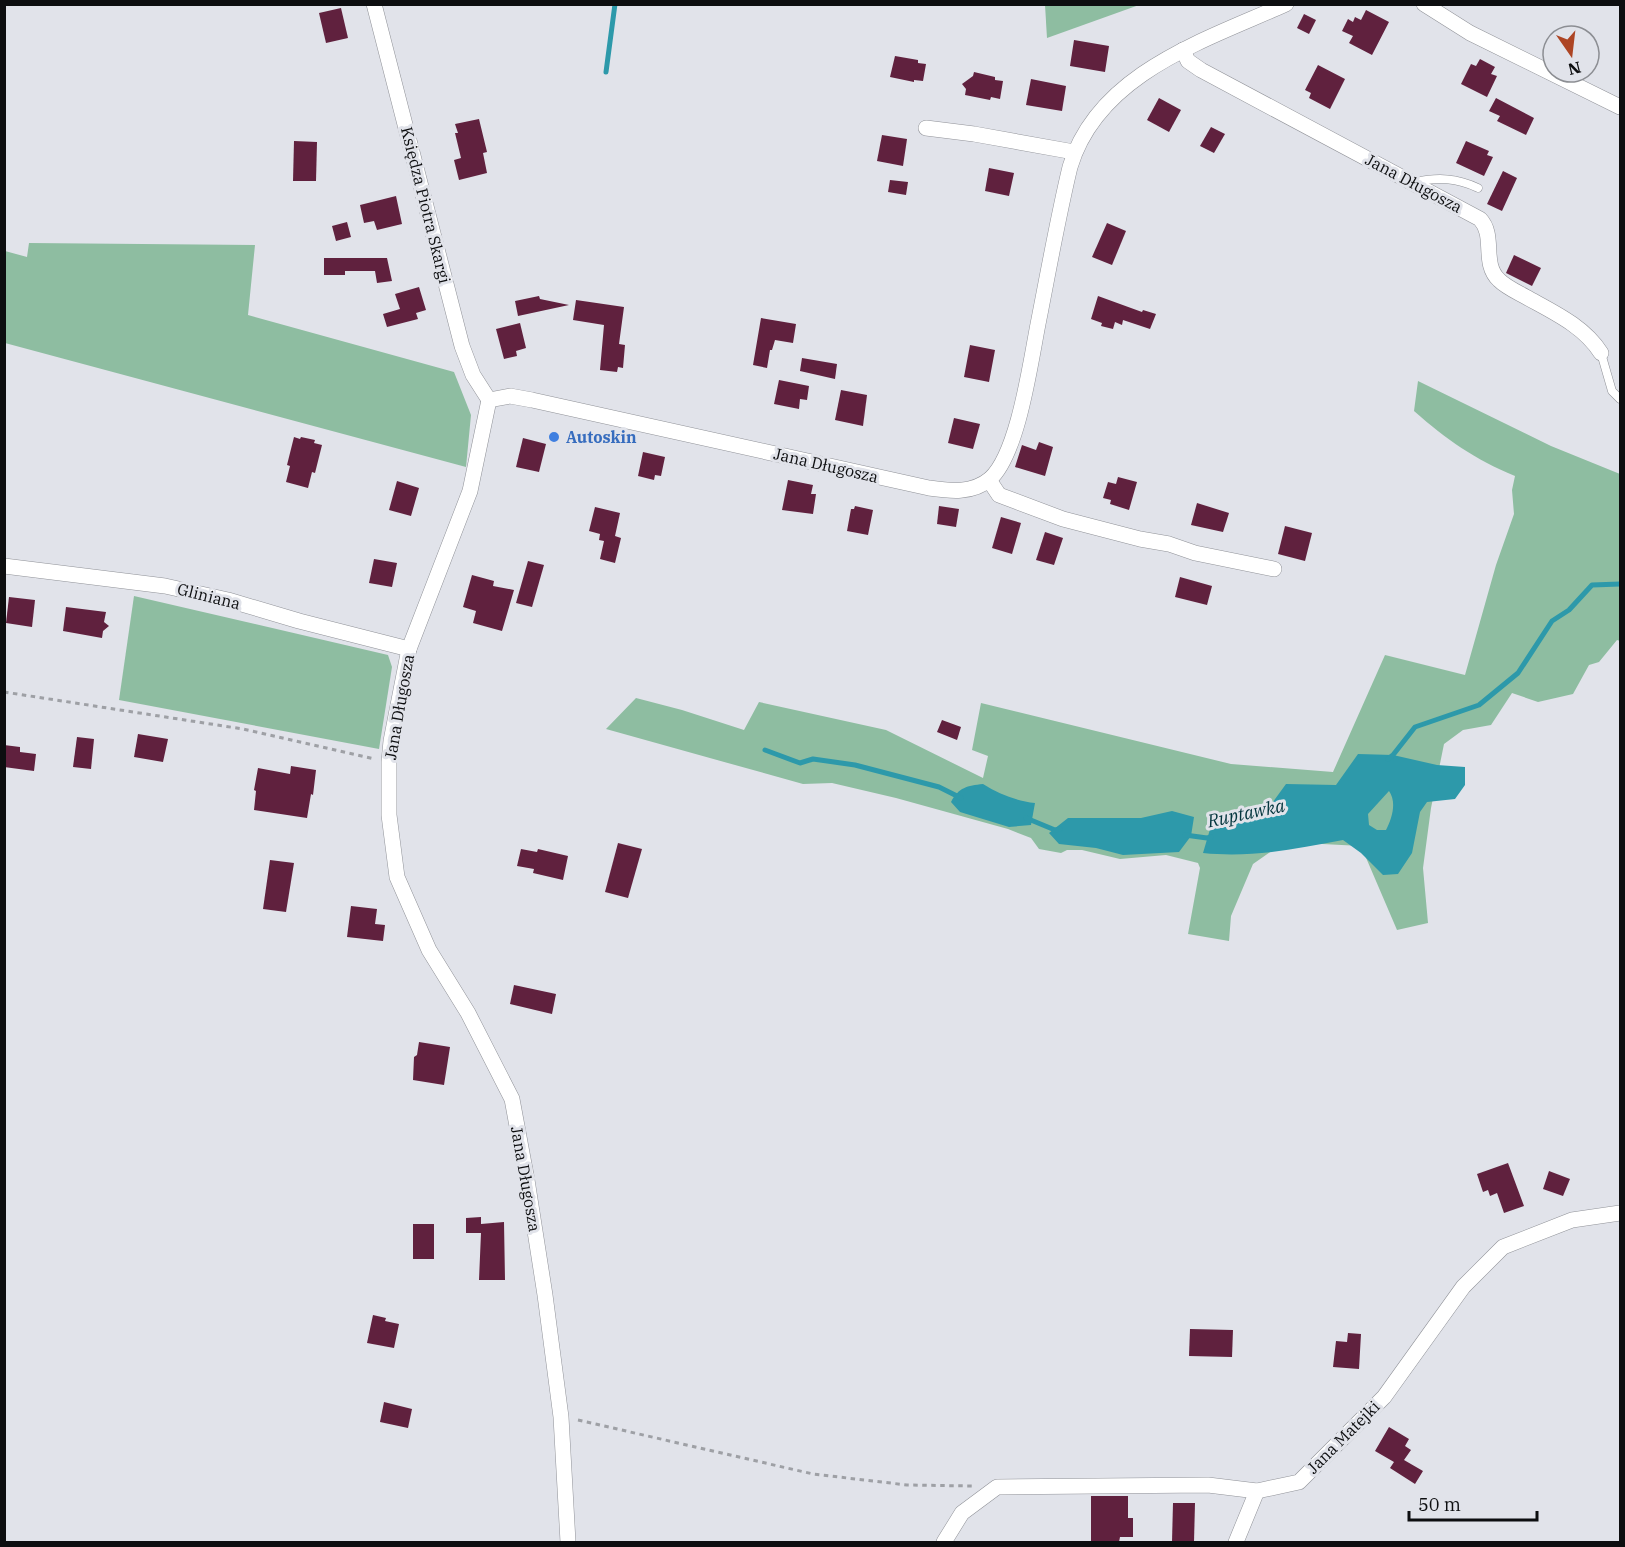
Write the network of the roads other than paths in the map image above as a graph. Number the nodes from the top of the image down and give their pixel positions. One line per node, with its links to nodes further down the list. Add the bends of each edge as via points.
1 (374, 4): 12 (street, Księdza Piotra Skargi, via 462,346 472,375)
2 (1286, 4): 4 (street)
3 (1424, 4): 5 (street, via 1470,33)
4 (1183, 50): 7 (street, via 1118,94); 8 (street, Jana Długosza, via 1188,61 1201,70)
5 (1620, 107)
6 (926, 128): 7 (street)
7 (1074, 152): 13 (street, via 1017,422 1000,465)
8 (1413, 182): 9 (lane, via 1448,178); 10 (street, Jana Długosza, via 1480,219 1489,235 1490,266 1496,277 1564,318)
9 (1478, 188)
10 (1601, 353): 11 (lane, via 1612,391)
11 (1620, 399)
12 (489, 400): 13 (street, Jana Długosza, via 510,396 532,400 929,488 968,490); 16 (street, Jana Długosza, via 470,491)
13 (989, 480): 15 (street, via 999,495 1063,519)
14 (4, 566): 16 (street, Gliniana, via 165,586)
15 (1274, 570)
16 (409, 649): 19 (street, Jana Długosza, via 389,762 389,815 397,878 429,950 468,1013 512,1099 528,1180 561,1417)
17 (1620, 1213): 18 (street, Jana Matejki, via 1572,1220 1503,1247 1463,1287 1384,1396 1299,1482)
18 (1257, 1491): 20 (street, Jana Matejki, via 1208,1485 997,1487 962,1513); 21 (street)
19 (568, 1542)
20 (944, 1542)
21 (1236, 1542)

